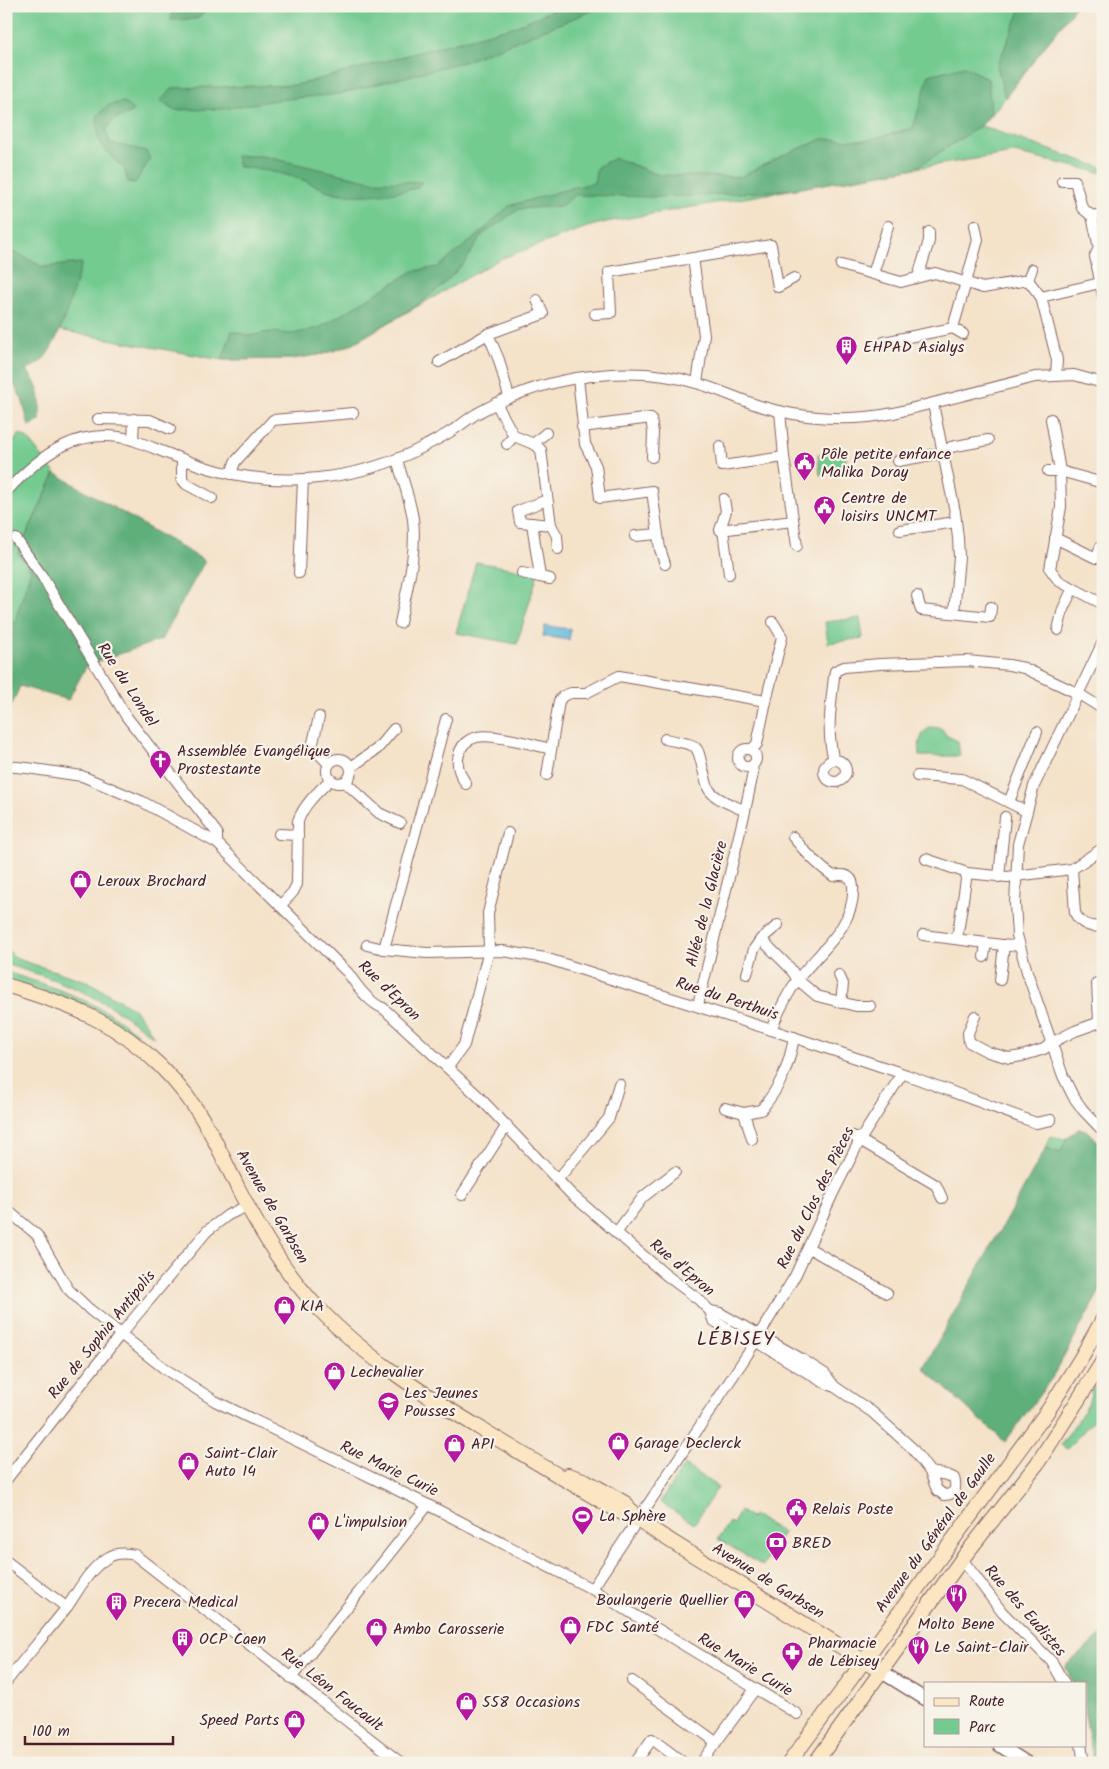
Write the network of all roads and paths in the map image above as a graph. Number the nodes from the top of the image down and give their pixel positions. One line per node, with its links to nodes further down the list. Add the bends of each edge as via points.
1 (1062, 181): 2 (street, via 1075,182 1082,208)
2 (1098, 215): 14 (street, via 1099,248 1095,256)
3 (975, 225): 13 (street, via 978,240)
4 (888, 226): 9 (street)
5 (929, 232): 10 (street)
6 (693, 258): 11 (street, via 771,245 778,286); 18 (street, via 609,272 611,313); 26 (street, via 704,330)
7 (841, 265): 9 (street)
8 (1032, 269): 12 (street)
9 (873, 274): 10 (street, via 901,282)
10 (918, 277): 13 (street, via 935,273)
11 (794, 278)
12 (1028, 280): 13 (street, via 983,288); 16 (street)
13 (965, 282): 19 (street)
14 (1100, 283): 15 (street); 16 (street)
15 (1103, 296)
16 (1041, 297): 24 (street, via 1057,360)
17 (537, 300): 20 (street, via 543,314)
18 (595, 314)
19 (953, 328): 21 (street); 22 (street)
20 (488, 334): 23 (street); 28 (street)
21 (963, 334)
22 (884, 342)
23 (439, 362)
24 (1056, 375): 27 (street, via 1074,375); 30 (street, via 1036,377)
25 (578, 378): 26 (street, via 624,374); 28 (street, via 543,385); 36 (street)
26 (697, 383): 31 (street)
27 (1103, 383)
28 (509, 397): 29 (street)
29 (496, 403): 39 (street); 49 (street, via 452,431)
30 (933, 404): 31 (street, via 889,414 850,418); 45 (street)
31 (780, 411): 47 (street)
32 (353, 413): 53 (street, via 273,420 235,462)
33 (98, 419): 34 (street)
34 (134, 419): 37 (street, via 150,420); 40 (street)
35 (1051, 419): 52 (street)
36 (582, 428): 46 (street, via 651,418); 66 (street, via 585,444 596,466 600,498 652,491)
37 (170, 429)
38 (546, 433): 43 (street)
39 (514, 436): 42 (street); 43 (street)
40 (133, 440): 48 (street); 56 (street, via 91,437 63,445 32,467)
41 (988, 440): 45 (street, via 951,446)
42 (507, 444)
43 (532, 444): 59 (street, via 541,450)
44 (720, 446): 47 (street, via 722,466)
45 (943, 453): 50 (street); 61 (street)
46 (652, 457)
47 (784, 457): 60 (street)
48 (182, 459): 53 (street); 57 (street, via 182,479)
49 (397, 459): 54 (street, via 351,472); 82 (street, via 413,517 414,536)
50 (898, 461)
51 (1048, 471): 52 (street)
52 (1060, 471): 55 (street); 68 (street, via 1061,507)
53 (231, 474): 54 (street, via 265,479)
54 (303, 479): 74 (street)
55 (1103, 483)
56 (6, 492)
57 (212, 498)
58 (724, 499): 64 (street, via 726,511 720,530)
59 (547, 500): 62 (street, via 518,510 520,522); 63 (street)
60 (793, 521): 64 (street); 70 (street)
61 (956, 522): 65 (street); 81 (street, via 959,557)
62 (532, 523): 63 (street); 75 (street, via 545,578)
63 (551, 525): 72 (street)
64 (723, 530): 76 (street)
65 (900, 530)
66 (658, 534): 67 (street); 73 (street)
67 (635, 536)
68 (1055, 538): 71 (street, via 1096,558); 77 (street, via 1050,569 1059,581)
69 (16, 540): 115 (street, Rue du Londel, via 42,576 126,716 217,833)
70 (797, 546)
71 (1102, 546)
72 (558, 548)
73 (665, 564)
74 (299, 573)
75 (522, 573)
76 (729, 574)
77 (1073, 588): 79 (street); 84 (street)
78 (917, 596): 81 (street, via 921,610)
79 (1103, 604)
80 (991, 607): 81 (street, via 990,617)
81 (954, 613)
82 (400, 622)
83 (773, 622): 87 (street, Allée de la Glacière, via 782,637)
84 (1058, 630)
85 (1103, 642): 86 (street)
86 (1079, 694): 88 (street); 96 (street, via 1024,668 1010,665 966,661 844,667 835,671 834,677 830,731); 107 (street, via 1034,786)
87 (766, 701): 94 (street, via 619,676 586,693 563,696 559,701); 95 (street, Allée de la Glacière, via 756,744)
88 (1103, 709)
89 (319, 717): 97 (street, via 312,747)
90 (446, 719): 132 (street)
91 (394, 729): 100 (street, via 377,749)
92 (1037, 732): 106 (street)
93 (665, 739): 108 (street, via 694,746 702,759 709,790)
94 (551, 749): 101 (street); 105 (street, via 487,736 469,740 458,757 459,772)
95 (751, 750): 99 (street, Allée de la Glacière, via 756,756); 99 (street, Allée de la Glacière, via 740,752 738,760 744,767)
96 (834, 760)
97 (329, 764): 100 (street, via 339,758); 103 (street, via 326,774)
98 (6, 766): 115 (street, Rue d'Epron, via 82,776 141,802)
99 (752, 766): 108 (street, Allée de la Glacière)
100 (351, 767): 104 (street)
101 (547, 775)
102 (917, 776): 106 (street, via 962,780)
103 (330, 780): 104 (street); 113 (street, via 302,811)
104 (345, 782): 110 (street, via 379,813)
105 (466, 784)
106 (1008, 802): 107 (street)
107 (1026, 810): 120 (street, via 1018,844)
108 (745, 811): 142 (street, Allée de la Glacière)
109 (1005, 817): 121 (street)
110 (400, 823)
111 (508, 833): 133 (street, via 488,913)
112 (279, 834): 113 (street)
113 (298, 835): 122 (street, via 297,884)
114 (793, 837): 137 (street, via 824,870 833,876 848,876 853,887 852,906 845,922)
115 (217, 843): 122 (street, Rue d'Epron)
116 (1103, 848): 118 (street)
117 (926, 859): 119 (street)
118 (1072, 869): 120 (street); 124 (street, via 1077,918 1087,925)
119 (967, 873): 121 (street); 127 (street)
120 (1016, 876): 121 (street); 129 (street)
121 (1000, 877)
122 (280, 906): 149 (street, Rue d'Epron, via 366,995)
123 (778, 925): 126 (street)
124 (1103, 925)
125 (923, 935): 127 (street)
126 (761, 939): 135 (street, via 754,949); 137 (street)
127 (957, 939): 128 (street)
128 (986, 943): 131 (street); 134 (street)
129 (1019, 944): 131 (street); 148 (street)
130 (367, 945): 132 (street, Rue du Perthuis)
131 (1004, 945): 138 (street)
132 (384, 949): 133 (street, Rue du Perthuis, via 427,953)
133 (489, 950): 142 (street, Rue du Perthuis, via 545,958); 149 (street, via 464,1045)
134 (984, 957)
135 (747, 974)
136 (840, 975): 141 (street, via 844,984)
137 (798, 980): 141 (street, via 817,996); 146 (street)
138 (1000, 980)
139 (1103, 983): 145 (street, via 1097,982)
140 (6, 984): 163 (main road, Avenue de Garbsen, via 97,1020 121,1034 164,1069 208,1128)
141 (841, 1003): 143 (street)
142 (698, 1005): 146 (street, Rue du Perthuis)
143 (870, 1006)
144 (975, 1016): 148 (street, via 968,1033 969,1042 988,1052 1009,1058 1044,1049)
145 (1101, 1021): 148 (street)
146 (771, 1030): 147 (street, Rue du Perthuis)
147 (794, 1038): 150 (street, Rue du Perthuis); 153 (street, via 775,1094 761,1110)
148 (1051, 1043): 156 (street, via 1074,1096)
149 (448, 1067): 155 (street, Rue d'Epron)
150 (902, 1074): 154 (street, Rue du Perthuis, via 1036,1123); 157 (street, Rue du Clos des Pièces)
151 (620, 1084): 160 (street, via 609,1118)
152 (726, 1108): 153 (street)
153 (744, 1113): 158 (street)
154 (1051, 1120)
155 (507, 1126): 160 (street, Rue d'Epron); 161 (street)
156 (1103, 1131)
157 (857, 1138): 162 (street, via 936,1185); 166 (street, Rue du Clos des Pièces)
158 (752, 1139)
159 (675, 1172): 165 (street, via 643,1197)
160 (558, 1179): 165 (street, Rue d'Epron)
161 (462, 1195)
162 (942, 1198)
163 (247, 1206): 169 (street, Rue de Sophia Antipolis, via 207,1231); 175 (main road, Avenue de Garbsen, via 295,1281 317,1307 371,1357 426,1396)
164 (6, 1209): 169 (street, Rue Marie Curie, via 37,1235 68,1289)
165 (616, 1233): 170 (street, Rue d'Epron, via 710,1311 720,1313)
166 (809, 1248): 167 (street); 170 (street, Rue du Clos des Pièces)
167 (887, 1293)
168 (1103, 1319): 180 (main road, Avenue du Général de Gaulle, via 1049,1408)
169 (120, 1335): 173 (street, Rue de Sophia Antipolis); 174 (street, Rue Marie Curie, via 215,1401)
170 (756, 1339): 172 (street, Rue d'Epron, via 872,1412 912,1448); 175 (street, Rue du Clos des Pièces)
171 (1103, 1361): 176 (main road, via 1037,1464)
172 (930, 1472)
173 (6, 1480)
174 (428, 1505): 178 (street, Rue Marie Curie); 182 (street)
175 (638, 1520): 178 (street, Rue du Clos des Pièces); 180 (main road, Avenue de Garbsen)
176 (962, 1559): 181 (main road); 185 (street, Rue des Eudistes, via 987,1594 1052,1662)
177 (6, 1561): 179 (street)
178 (592, 1589): 186 (street, Rue Marie Curie)
179 (66, 1607): 182 (street, Rue Léon Foucault, via 103,1560 119,1553 135,1555); 184 (street, Rue Léon Foucault)
180 (864, 1661): 181 (main road, Avenue de Garbsen); 196 (main road, Avenue du Général de Gaulle)
181 (880, 1671): 187 (street); 197 (main road)
182 (291, 1678): 192 (street, Rue Léon Foucault)
183 (632, 1680): 189 (street)
184 (6, 1682)
185 (1063, 1682)
186 (755, 1689): 188 (street, Rue Marie Curie); 189 (street)
187 (924, 1698)
188 (797, 1714)
189 (716, 1742): 195 (street)
190 (1001, 1746): 198 (street)
191 (1081, 1746): 199 (street)
192 (401, 1763)
193 (634, 1763): 194 (street, via 652,1739)
194 (684, 1763)
195 (701, 1763)
196 (789, 1763)
197 (815, 1763)
198 (1027, 1763)
199 (1084, 1763)

